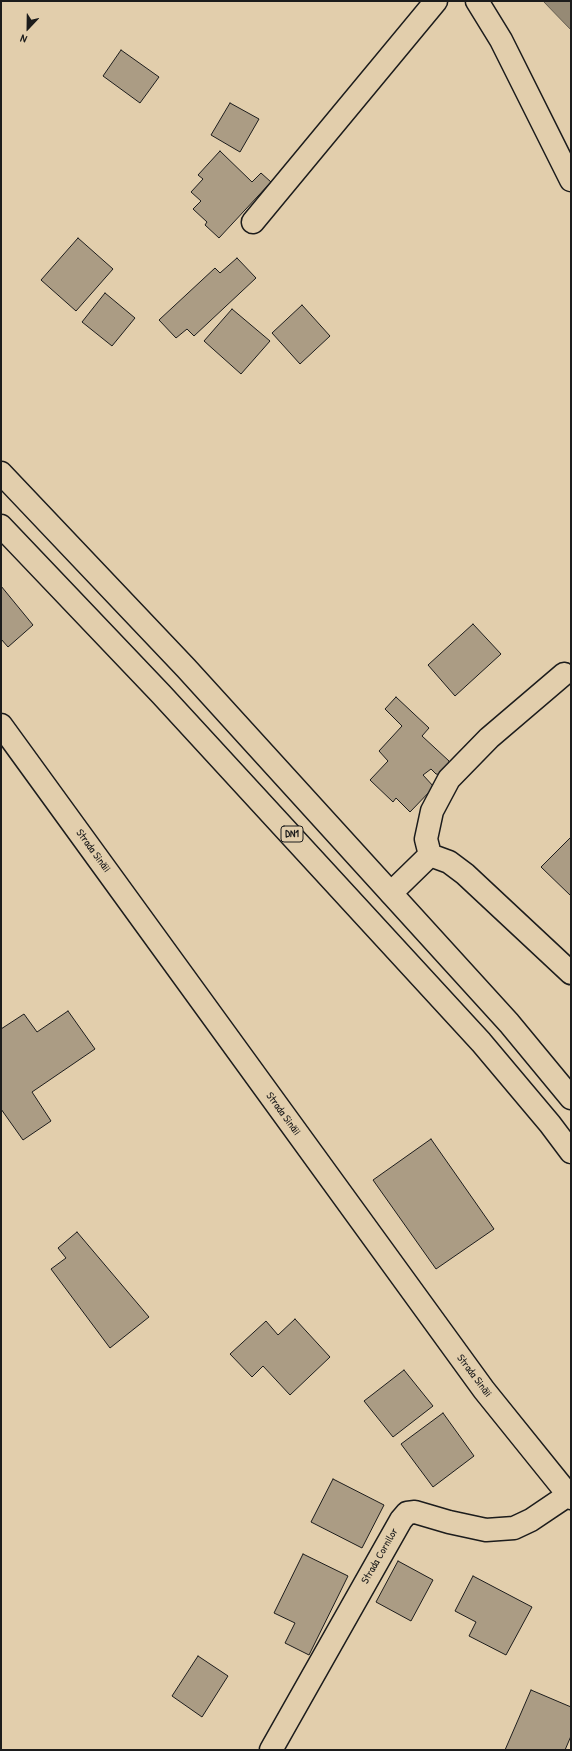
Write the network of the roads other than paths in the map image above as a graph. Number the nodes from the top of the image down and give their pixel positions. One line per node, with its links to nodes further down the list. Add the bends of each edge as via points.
1 (436, 1): 4 (main road)
2 (477, 1): 3 (main road, via 501,40)
3 (571, 180)
4 (253, 222)
5 (1, 473): 10 (main road, via 181,662)
6 (1, 526): 13 (main road, DN1, via 161,694 456,1014)
7 (564, 674): 9 (main road, via 489,738 449,779 432,811 426,839)
8 (1, 725): 14 (main road, Strada Sinăii, via 484,1390)
9 (430, 855): 10 (main road); 11 (main road, via 448,862 465,874)
10 (391, 893): 12 (main road, via 509,1023)
11 (571, 973)
12 (571, 1098)
13 (571, 1152)
14 (570, 1497): 15 (main road, Strada Cornilor, via 514,1528 486,1530 415,1512 407,1513)
15 (272, 1750)

